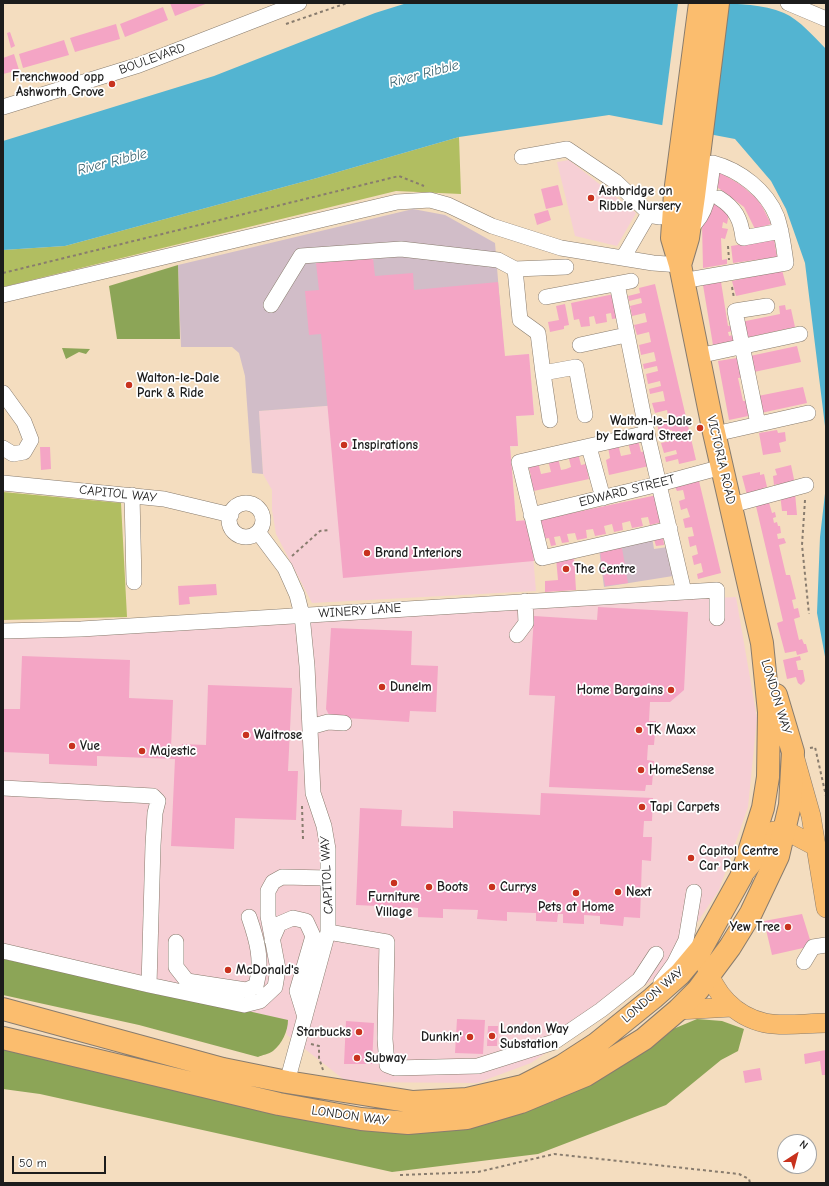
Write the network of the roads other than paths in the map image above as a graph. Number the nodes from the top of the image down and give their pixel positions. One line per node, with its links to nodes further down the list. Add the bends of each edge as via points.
1 (299, 3): 6 (street, BOULEVARD, via 139,65)
2 (700, 3): 7 (highway)
3 (718, 3): 7 (highway)
4 (788, 3): 5 (street)
5 (826, 19)
6 (3, 107)
7 (692, 133): 10 (highway, VICTORIA ROAD)
8 (522, 158): 10 (street, via 567,149)
9 (719, 198): 11 (street, via 736,212 742,226 743,238)
10 (671, 221): 11 (street, via 700,220 709,193 713,163 740,175 758,189 772,207); 13 (street, via 648,215); 16 (highway, VICTORIA ROAD, via 672,238)
11 (781, 232): 16 (street, via 786,263)
12 (561, 248): 13 (street); 14 (street); 18 (street, via 492,226 448,205 430,200 397,202)
13 (623, 258): 16 (street)
14 (566, 267): 15 (street); 17 (street)
15 (515, 270): 20 (street, via 498,260 400,249 301,256); 27 (street, via 520,320 538,333)
16 (681, 273): 26 (highway, VICTORIA ROAD)
17 (572, 292): 19 (street); 23 (street, via 624,283)
18 (3, 296)
19 (546, 297)
20 (270, 305)
21 (767, 306): 25 (street, via 736,311)
22 (800, 334): 25 (street)
23 (626, 335): 24 (street); 33 (street)
24 (580, 345)
25 (743, 347): 26 (street); 32 (street)
26 (698, 356): 34 (highway, VICTORIA ROAD)
27 (543, 373): 30 (street, via 576,367); 31 (street)
28 (3, 393): 36 (street, via 24,422 31,440 24,452 13,454)
29 (808, 412): 32 (street)
30 (585, 415)
31 (550, 420)
32 (758, 424): 34 (street)
33 (647, 433): 35 (street); 39 (street)
34 (714, 434): 37 (highway, VICTORIA ROAD)
35 (590, 447): 42 (street); 45 (street, via 518,462)
36 (3, 448)
37 (722, 467): 39 (street, EDWARD STREET); 43 (highway, VICTORIA ROAD)
38 (3, 483): 41 (street, CAPITOL WAY)
39 (659, 484): 42 (street, EDWARD STREET); 46 (street)
40 (806, 485): 43 (street)
41 (132, 495): 44 (street, CAPITOL WAY, via 164,498); 48 (street)
42 (603, 498): 45 (street, EDWARD STREET)
43 (732, 505): 55 (highway, VICTORIA ROAD)
44 (231, 515): 47 (street, via 231,526 237,534 250,536); 47 (street, via 240,504 256,506 263,520)
45 (531, 515): 46 (street, via 542,558)
46 (670, 529): 49 (street)
47 (258, 532): 51 (street, CAPITOL WAY, via 282,564 297,595)
48 (134, 582)
49 (684, 592): 50 (street, WINERY LANE); 52 (street, WINERY LANE, via 717,590)
50 (525, 601): 51 (street, WINERY LANE); 54 (street, via 526,623)
51 (302, 615): 53 (street, WINERY LANE, via 81,629); 57 (street, CAPITOL WAY)
52 (717, 618)
53 (3, 631)
54 (517, 635)
55 (764, 653): 58 (highway, LONDON WAY); 62 (highway, LONDON WAY, via 769,712 768,777 763,808)
56 (344, 723): 57 (street, via 328,722)
57 (310, 727): 63 (street, CAPITOL WAY, via 313,793 324,826 328,849)
58 (793, 752): 60 (highway, LONDON WAY, via 791,799); 61 (main road)
59 (3, 788): 76 (street, via 153,796 158,801 155,813)
60 (785, 830): 61 (main road); 62 (main road, via 774,831 762,852); 75 (highway, LONDON WAY, via 778,856 751,913 730,947)
61 (817, 847): 65 (main road)
62 (741, 877): 71 (highway, LONDON WAY)
63 (328, 878): 67 (street, CAPITOL WAY); 68 (street, via 282,877 273,882 268,891 268,916)
64 (694, 892): 77 (street, via 686,940)
65 (826, 908)
66 (249, 917): 69 (street, via 258,942 259,976 256,986 246,990 187,981 176,967)
67 (328, 932): 73 (street, via 386,942 385,1039 387,1065 395,1068 478,1066 554,1042 601,1010 638,980); 81 (street, CAPITOL WAY)
68 (272, 940): 76 (street, via 278,969 275,987 260,1001 244,1005); 81 (street, via 279,924 293,918 306,921 313,936 297,991)
69 (176, 942)
70 (826, 945): 74 (street, via 813,948)
71 (701, 949): 75 (main road); 77 (highway, LONDON WAY, via 680,974)
72 (3, 951): 76 (street)
73 (656, 954)
74 (804, 962)
75 (708, 975): 78 (main road); 80 (highway, LONDON WAY, via 698,990)
76 (149, 985)
77 (653, 998): 84 (highway, LONDON WAY, via 596,1044 562,1066 523,1086 467,1099 413,1102)
78 (732, 1008): 80 (main road); 82 (main road, via 765,1023)
79 (3, 1009): 84 (highway, LONDON WAY, via 223,1069)
80 (678, 1010): 85 (highway, LONDON WAY, via 644,1039 586,1075 521,1102 468,1118 408,1123 361,1119)
81 (305, 1017): 84 (street, CAPITOL WAY)
82 (825, 1023)
83 (3, 1038): 85 (highway, LONDON WAY)
84 (287, 1082): 85 (highway)
85 (279, 1104)

